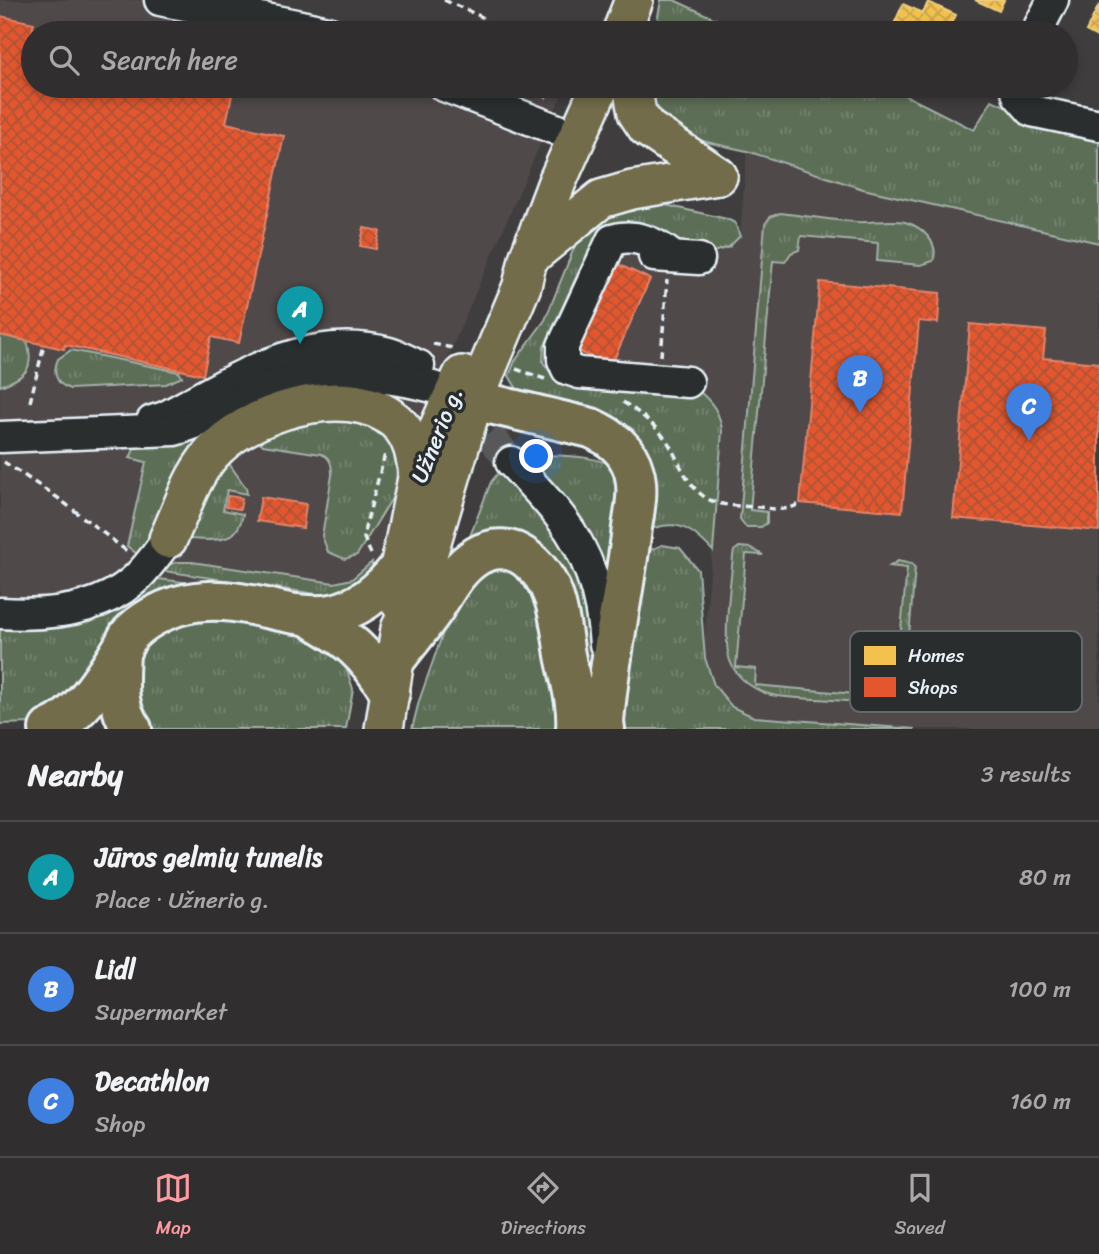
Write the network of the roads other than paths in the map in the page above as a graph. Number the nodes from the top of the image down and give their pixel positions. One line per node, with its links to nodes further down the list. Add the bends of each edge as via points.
1 (160, 0): 3 (street)
2 (1053, 0): 6 (street)
3 (205, 10): 4 (street); 5 (street)
4 (234, 21)
5 (280, 21)
6 (1042, 21)
7 (475, 98): 12 (street)
8 (594, 98): 12 (main road, Užnerio g.)
9 (634, 98): 14 (main road, via 647,128 718,176 601,199)
10 (1021, 98): 11 (street, via 1032,111)
11 (1099, 125)
12 (576, 137): 14 (main road, Užnerio g.)
13 (680, 257): 16 (street, via 635,236 612,240 563,346 567,369 579,373)
14 (528, 259): 17 (main road, Užnerio g., via 522,286)
15 (419, 366): 18 (street, via 392,353 365,348 337,347 280,358 165,417)
16 (674, 381)
17 (463, 397): 18 (street, via 392,378 307,379 270,387 196,424 174,430); 21 (main road, Užnerio g.); 27 (highway, via 591,428 625,451 635,472 636,496); 28 (main road, Užnerio g.)
18 (124, 431): 19 (street)
19 (0, 437)
20 (511, 462): 27 (street, via 563,519 580,549 602,609)
21 (418, 473): 22 (main road, via 413,445 387,415 345,402 283,411 256,421 218,447 194,478); 23 (main road, Užnerio g.)
22 (157, 553): 24 (street, via 132,582 90,604 52,614)
23 (399, 568): 25 (highway, via 376,595 359,606); 28 (main road, Užnerio g.)
24 (0, 613)
25 (308, 616): 26 (highway, via 199,601 151,618 131,634); 28 (highway, via 354,645)
26 (120, 652): 29 (highway, via 85,702); 30 (highway, via 118,692 124,718)
27 (608, 676): 32 (highway)
28 (391, 685): 31 (highway, via 457,574 477,556 496,548 513,550 542,574 554,598 576,707)
29 (49, 729)
30 (132, 729)
31 (576, 729)
32 (605, 729)

